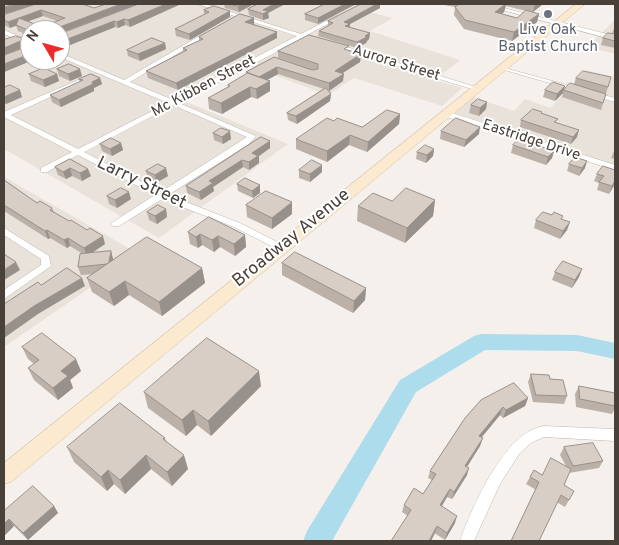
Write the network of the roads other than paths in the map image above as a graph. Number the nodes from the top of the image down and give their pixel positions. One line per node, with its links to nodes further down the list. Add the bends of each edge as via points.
1 (200, 4): 6 (street)
2 (483, 4): 8 (street)
3 (581, 4): 8 (main road, Broadway Avenue)
4 (246, 12): 6 (street)
5 (346, 13): 11 (street, Mc Kibben Street)
6 (239, 16): 7 (street); 11 (street)
7 (228, 21)
8 (558, 23): 13 (street); 19 (main road, Broadway Avenue)
9 (220, 26): 21 (street)
10 (4, 32): 14 (street)
11 (302, 36): 12 (street); 16 (street, Mc Kibben Street)
12 (311, 38)
13 (615, 38)
14 (20, 39)
15 (329, 44): 22 (street, Aurora Street)
16 (262, 56): 18 (street); 24 (street, Mc Kibben Street)
17 (70, 59): 20 (street)
18 (271, 59)
19 (503, 68): 22 (main road, Broadway Avenue); 23 (street)
20 (101, 72): 21 (street); 26 (street)
21 (125, 82): 24 (street)
22 (477, 89): 25 (main road, Broadway Avenue)
23 (615, 100)
24 (175, 102): 27 (street, Mc Kibben Street); 30 (street, via 252,136)
25 (446, 114): 28 (street, Eastridge Drive); 33 (main road, Broadway Avenue)
26 (4, 115): 27 (street, Larry Street)
27 (78, 152): 29 (street, Mc Kibben Street); 30 (street, Larry Street)
28 (615, 168)
29 (44, 170)
30 (162, 195): 31 (street); 33 (street, Larry Street, via 237,225)
31 (116, 224)
32 (4, 231): 34 (street, via 46,258 46,266)
33 (282, 248): 36 (main road, Broadway Avenue)
34 (4, 295)
35 (615, 435): 37 (street, via 541,432 520,444 506,462)
36 (4, 475)
37 (467, 541)

